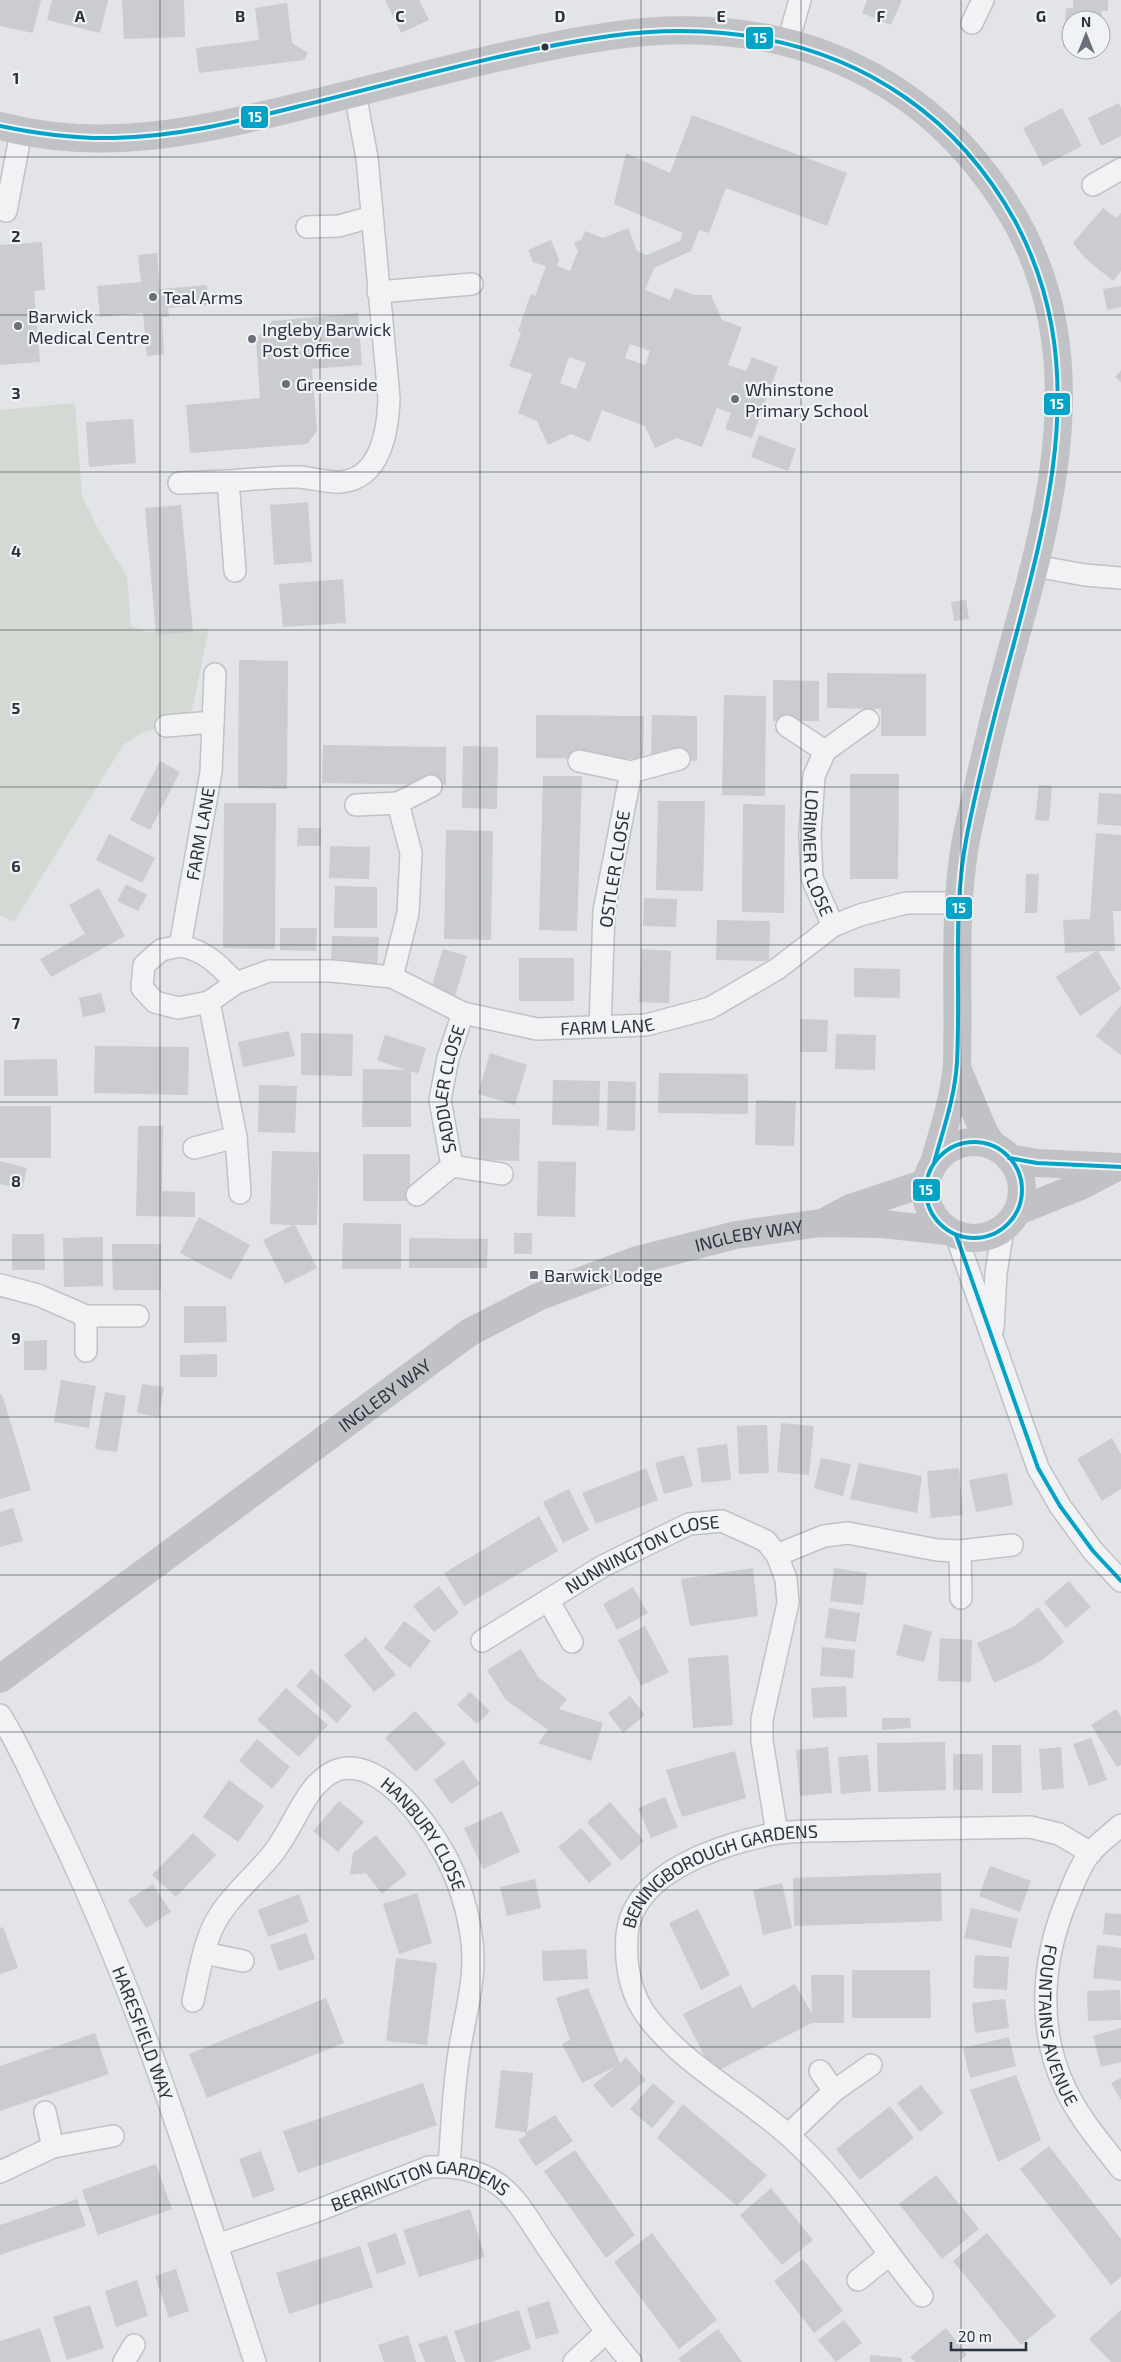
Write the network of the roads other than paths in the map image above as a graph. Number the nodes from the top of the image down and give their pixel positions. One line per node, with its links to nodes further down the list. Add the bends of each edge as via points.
1 (800, 0): 4 (street)
2 (984, 0): 3 (street)
3 (972, 24)
4 (788, 42): 5 (street, via 732,31 679,30 614,35 528,50); 16 (street, via 869,73 922,109 963,146 986,173 1022,228 1039,269 1054,322 1059,371 1059,428 1053,484)
5 (355, 93): 6 (street, via 199,130 135,138 72,139); 10 (street, via 366,158)
6 (10, 129): 9 (street)
7 (1121, 169): 8 (street)
8 (1093, 185)
9 (6, 211)
10 (371, 217): 11 (street, via 339,226); 13 (street)
11 (307, 227)
12 (472, 284): 13 (street)
13 (378, 292): 14 (street, via 389,421 378,456 365,471 339,482 295,477)
14 (228, 481): 15 (street); 17 (street)
15 (179, 483)
16 (1036, 566): 18 (street); 31 (street, via 988,742 965,845)
17 (235, 570)
18 (1121, 578)
19 (215, 674): 21 (street, FARM LANE)
20 (868, 720): 24 (street)
21 (213, 722): 22 (street); 33 (street, FARM LANE, via 211,772)
22 (166, 726)
23 (787, 726): 24 (street)
24 (825, 751): 32 (street, LORIMER CLOSE, via 814,776 810,834 812,878)
25 (679, 759): 27 (street)
26 (579, 761): 27 (street)
27 (631, 772): 38 (street, OSTLER CLOSE, via 604,911)
28 (431, 786): 29 (street)
29 (398, 803): 30 (street); 34 (street, via 411,853 408,913)
30 (356, 805)
31 (959, 903): 32 (street, FARM LANE, via 906,903); 39 (street)
32 (833, 926): 38 (street, FARM LANE, via 777,969 710,1008 646,1025)
33 (180, 946): 35 (street, via 194,948 217,963); 36 (street, FARM LANE, via 161,950 144,965 142,988 155,1002 178,1008)
34 (392, 977): 35 (street, FARM LANE, via 331,971 269,971); 37 (street, FARM LANE)
35 (236, 984): 36 (street, FARM LANE)
36 (209, 1002): 40 (street)
37 (462, 1013): 38 (street, FARM LANE, via 537,1029); 43 (street, SADDLER CLOSE, via 448,1058 440,1100)
38 (600, 1027)
39 (957, 1068): 42 (street, via 984,1132); 45 (street, via 946,1123)
40 (236, 1137): 41 (street); 47 (street)
41 (194, 1148)
42 (1001, 1152): 44 (street, via 1037,1163); 45 (street, via 977,1142 961,1144 946,1151); 49 (street, via 1019,1174 1021,1183 1022,1193)
43 (452, 1166): 46 (street, SADDLER CLOSE); 48 (street, SADDLER CLOSE)
44 (1119, 1167): 49 (street)
45 (930, 1173): 50 (street, INGLEBY WAY); 51 (street, via 927,1201 934,1218)
46 (502, 1174)
47 (240, 1193)
48 (417, 1195)
49 (1010, 1220): 51 (street, via 988,1236 972,1238); 55 (street, via 996,1273)
50 (820, 1223): 51 (street, INGLEBY WAY, via 882,1224); 65 (street, INGLEBY WAY, via 736,1235 636,1260 538,1297 470,1332)
51 (952, 1233): 55 (street)
52 (0, 1285): 53 (street, via 38,1295)
53 (86, 1316): 54 (street); 56 (street)
54 (138, 1316)
55 (993, 1334): 60 (street, via 1038,1468 1060,1506 1093,1551)
56 (86, 1351)
57 (1012, 1545): 58 (street)
58 (960, 1551): 59 (street, via 910,1546 848,1533 824,1536); 61 (street)
59 (777, 1555): 62 (street, NUNNINGTON CLOSE, via 766,1541 722,1521 689,1524 603,1566); 68 (street, NUNNINGTON CLOSE, via 786,1579 788,1603 766,1694 762,1741)
60 (1121, 1581)
61 (961, 1598)
62 (548, 1600): 63 (street, NUNNINGTON CLOSE); 64 (street, NUNNINGTON CLOSE)
63 (482, 1640)
64 (572, 1642)
65 (0, 1678)
66 (0, 1715): 83 (street, HARESFIELD WAY, via 86,1889 129,1990)
67 (1121, 1825): 69 (street, FOUNTAINS AVENUE)
68 (777, 1833): 69 (street, BENINGBOROUGH GARDENS, via 1030,1827 1059,1834); 77 (street, BENINGBOROUGH GARDENS, via 722,1847 696,1858 654,1884 631,1914 627,1958 637,1998 659,2030 674,2046)
69 (1090, 1853): 81 (street, FOUNTAINS AVENUE, via 1062,1911 1051,1947 1045,1983 1047,2028 1065,2088 1081,2117)
70 (204, 1953): 71 (street); 72 (street, HANBURY CLOSE); 80 (street, HANBURY CLOSE, via 224,1906 274,1852 316,1786 328,1774 341,1769 365,1770 382,1778 408,1804 445,1855 458,1884 471,1933 473,1976 456,2073)
71 (243, 1961)
72 (194, 2001)
73 (871, 2065): 75 (street)
74 (820, 2071): 75 (street)
75 (834, 2091): 77 (street)
76 (45, 2112): 79 (street)
77 (788, 2135): 84 (street, BENINGBOROUGH GARDENS, via 854,2205)
78 (113, 2136): 79 (street)
79 (53, 2147): 82 (street)
80 (450, 2166): 83 (street, BERRINGTON GARDENS, via 429,2167); 87 (street, BERRINGTON GARDENS, via 470,2170 500,2185 519,2206)
81 (1121, 2169)
82 (0, 2172)
83 (218, 2246): 88 (street, HARESFIELD WAY)
84 (889, 2255): 85 (street); 86 (street, BENINGBOROUGH GARDENS)
85 (858, 2280)
86 (922, 2296)
87 (605, 2332): 89 (street); 90 (street, BERRINGTON GARDENS)
88 (255, 2362)
89 (574, 2362)
90 (631, 2362)

